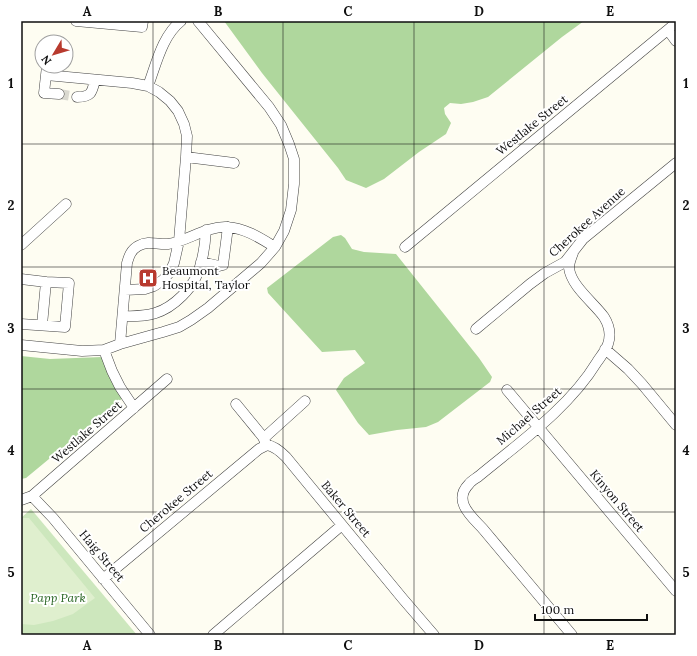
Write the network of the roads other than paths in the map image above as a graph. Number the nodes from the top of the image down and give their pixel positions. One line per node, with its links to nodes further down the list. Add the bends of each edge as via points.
1 (76, 21): 2 (street, via 142,27)
2 (143, 21)
3 (181, 21): 11 (street, via 169,34)
4 (198, 21): 22 (street, via 269,107 289,144 294,160 291,210)
5 (676, 23): 6 (street, Westlake Street)
6 (668, 30): 7 (street); 23 (street, Westlake Street)
7 (676, 41)
8 (46, 74): 12 (street, via 44,93)
9 (66, 74): 10 (street)
10 (95, 80): 11 (street); 13 (street, via 90,95)
11 (148, 86): 14 (street, via 170,101 178,111 187,136)
12 (59, 94)
13 (77, 97)
14 (186, 157): 16 (street); 20 (street)
15 (676, 162): 24 (street, Cherokee Avenue, via 583,239)
16 (234, 163)
17 (66, 204): 21 (street)
18 (228, 227): 19 (street); 22 (street, via 244,230); 25 (street, via 223,265)
19 (206, 230): 20 (street); 25 (street)
20 (179, 241): 28 (street, via 174,263 163,280 144,289); 28 (street, via 167,244 147,242 132,250 128,257)
21 (21, 245)
22 (275, 247): 33 (street, via 261,263 191,320 179,327)
23 (405, 247)
24 (573, 253): 32 (street, Cherokee Avenue, via 565,262 530,284); 35 (street, via 569,267 573,279 608,325 609,337)
25 (201, 262): 29 (street, via 190,288 170,307 146,316)
26 (21, 279): 27 (street)
27 (46, 282): 31 (street); 31 (street, via 69,283 65,327)
28 (125, 290): 29 (street)
29 (123, 316): 33 (street)
30 (21, 324): 31 (street)
31 (42, 325)
32 (476, 329)
33 (120, 344): 36 (street)
34 (21, 345): 36 (street, via 82,351)
35 (605, 349): 42 (street, via 628,369); 43 (street, Michael Street, via 575,392 560,409)
36 (104, 350): 41 (street, via 120,387)
37 (167, 379): 41 (street, Westlake Street)
38 (507, 390): 43 (street, Kinyon Street)
39 (305, 401): 44 (street, Cherokee Street)
40 (236, 404): 44 (street, Baker Street)
41 (134, 408): 45 (street, Westlake Street)
42 (676, 425)
43 (538, 427): 49 (street, Kinyon Street); 53 (street, Michael Street, via 469,483 463,495 463,504)
44 (265, 442): 47 (street, Baker Street, via 286,457); 48 (street, Cherokee Street)
45 (32, 496): 46 (street, Westlake Street); 48 (street, Haig Street)
46 (21, 500)
47 (342, 525): 51 (street); 52 (street, Baker Street)
48 (103, 579): 50 (street, Haig Street)
49 (676, 592)
50 (150, 635)
51 (213, 635)
52 (434, 635)
53 (572, 635)

